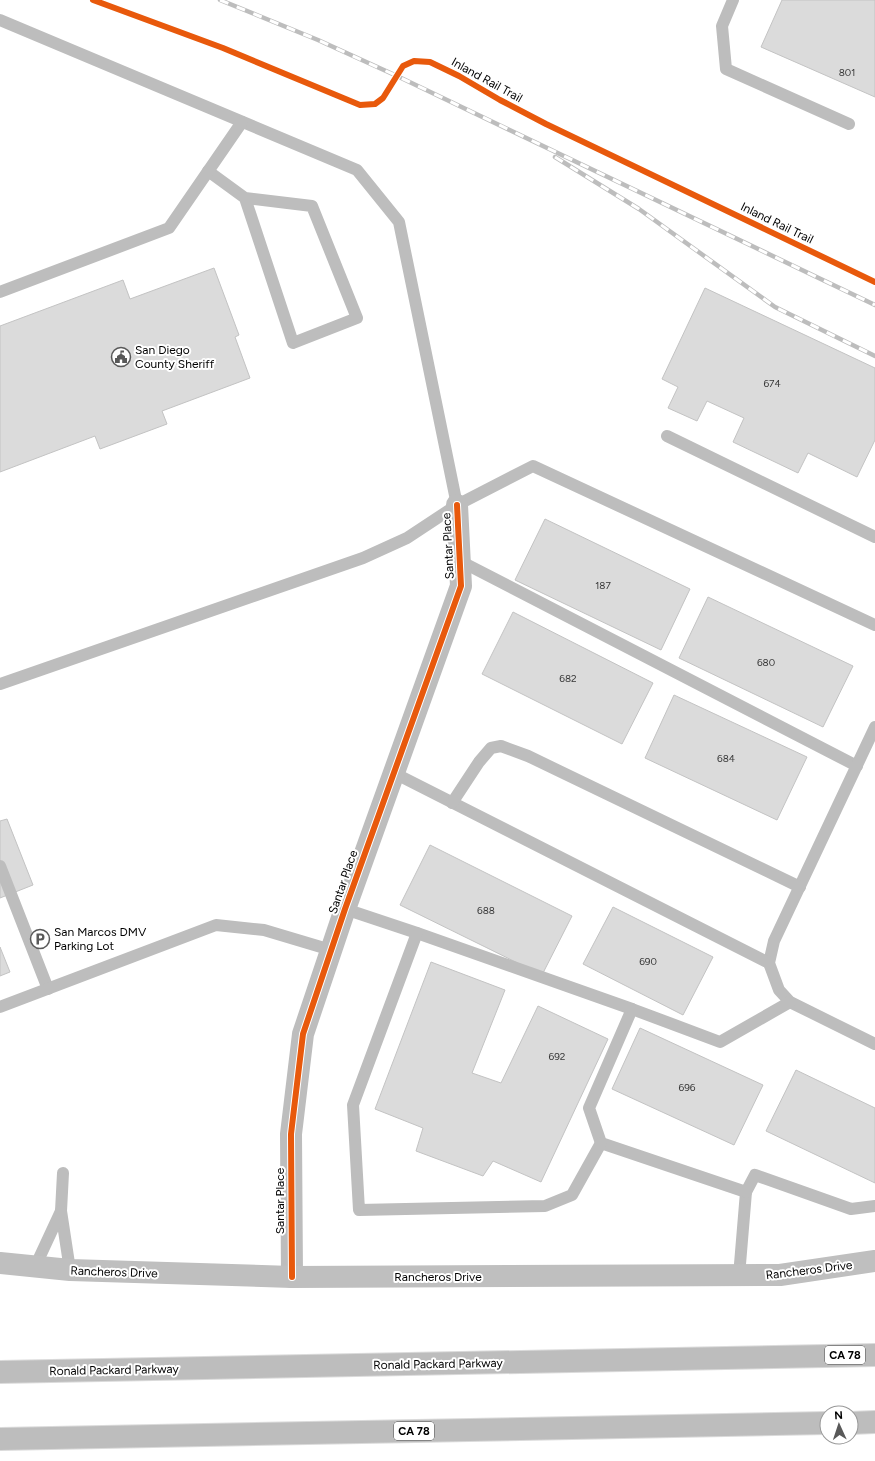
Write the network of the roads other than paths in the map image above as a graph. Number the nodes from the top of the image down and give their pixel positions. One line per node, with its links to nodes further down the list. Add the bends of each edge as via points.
1 (733, 0): 4 (lane, via 722,26 726,70)
2 (0, 20): 3 (lane)
3 (242, 122): 5 (lane); 9 (lane, via 357,170 399,222)
4 (849, 124)
5 (208, 171): 6 (lane); 7 (lane, via 169,228)
6 (245, 198): 6 (lane, via 293,343 357,318 312,206)
7 (0, 292)
8 (667, 436): 10 (lane)
9 (457, 505): 11 (main road, Santar Place); 12 (lane, via 533,466); 13 (lane, via 407,538 363,558)
10 (875, 537)
11 (460, 561): 15 (lane); 16 (main road, Santar Place, via 461,586)
12 (875, 625)
13 (0, 684)
14 (875, 727): 15 (lane)
15 (857, 766): 19 (lane)
16 (394, 773): 17 (lane); 20 (main road, Santar Place)
17 (452, 803): 19 (lane, via 491,748 501,746 528,756); 23 (lane)
18 (0, 866): 24 (lane)
19 (800, 887): 23 (lane, via 774,941)
20 (345, 909): 21 (lane); 22 (main road, Santar Place)
21 (417, 933): 27 (lane); 29 (lane, via 352,1105 359,1210 545,1206 572,1195)
22 (331, 950): 24 (lane, via 264,930 216,925); 39 (main road, Santar Place, via 303,1034 291,1134)
23 (769, 963): 25 (lane, via 779,990)
24 (48, 989): 26 (lane)
25 (790, 1002): 27 (lane, via 720,1042); 28 (lane)
26 (0, 1008)
27 (632, 1009): 29 (lane, via 589,1108)
28 (875, 1044)
29 (601, 1143): 31 (lane)
30 (63, 1173): 33 (lane)
31 (746, 1192): 32 (lane, via 756,1175 851,1209); 38 (lane)
32 (875, 1206)
33 (61, 1211): 36 (lane); 37 (lane)
34 (875, 1261): 38 (main road, Rancheros Drive, via 780,1275)
35 (0, 1263): 36 (main road, Rancheros Drive)
36 (35, 1267): 37 (main road, Rancheros Drive)
37 (70, 1270): 39 (main road, Rancheros Drive)
38 (739, 1276): 39 (main road, Rancheros Drive)
39 (292, 1277)
40 (875, 1347): 42 (main road)
41 (875, 1355): 42 (main road, Ronald Packard Parkway / CA 78)
42 (814, 1356): 43 (main road, Ronald Packard Parkway / CA 78)
43 (0, 1372)
44 (875, 1422): 46 (main road)
45 (819, 1423): 47 (main road, CA 78)
46 (859, 1423)
47 (0, 1439)

